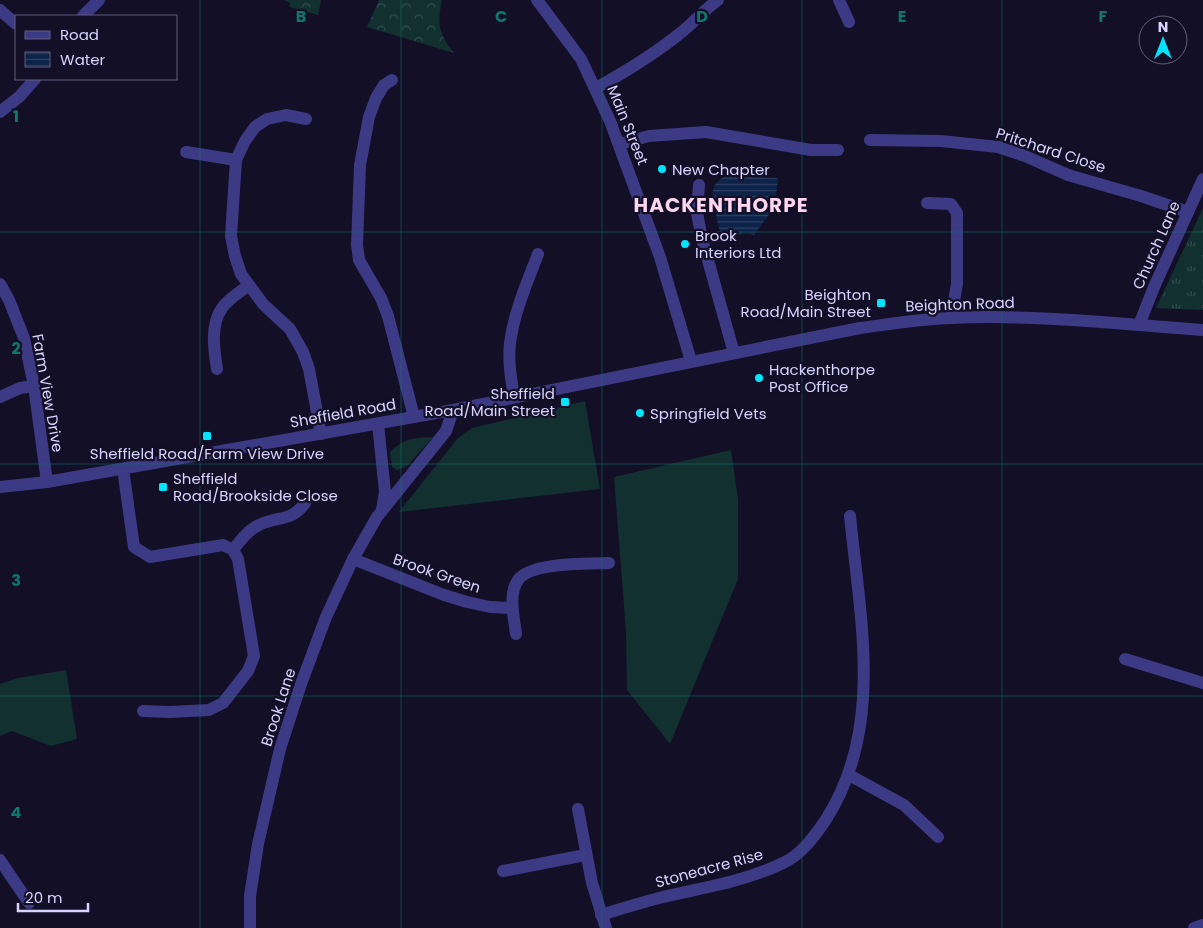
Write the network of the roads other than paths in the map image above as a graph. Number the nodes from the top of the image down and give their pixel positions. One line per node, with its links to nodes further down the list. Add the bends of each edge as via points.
1 (98, 0): 6 (street)
2 (718, 0): 11 (street, via 635,67)
3 (839, 0): 7 (street)
4 (542, 2): 11 (street, Main Street, via 581,58)
5 (0, 10): 8 (street)
6 (84, 15)
7 (849, 22)
8 (15, 23)
9 (35, 80): 12 (street)
10 (392, 80): 36 (street, via 384,85 369,117 360,164 357,245 359,260 388,316)
11 (596, 88): 15 (street, Main Street)
12 (0, 112)
13 (306, 119): 18 (street, via 286,116 268,119 254,127)
14 (870, 140): 22 (street, Pritchard Close, via 941,141 998,147 1068,175)
15 (620, 144): 16 (street, via 650,136 706,132 811,150); 30 (street, Main Street, via 660,257)
16 (838, 150)
17 (186, 152): 18 (street)
18 (236, 160): 25 (street, via 231,236 241,274)
19 (1203, 179): 22 (street, Church Lane)
20 (699, 184): 29 (street, via 697,213 702,239)
21 (927, 203): 26 (street, via 951,204 957,213 957,284)
22 (1188, 212): 27 (street, Church Lane)
23 (538, 254): 34 (street, via 516,315 510,343 510,378)
24 (0, 284): 32 (street, Farm View Drive, via 24,338)
25 (249, 285): 31 (street, via 218,314 214,330); 38 (street, via 263,304 290,329 303,352)
26 (951, 318): 27 (street, Beighton Road); 29 (street, Beighton Road, via 860,328)
27 (1139, 325): 28 (street, Beighton Road)
28 (1203, 330)
29 (734, 352): 30 (street, Beighton Road)
30 (690, 361): 34 (street, Sheffield Road)
31 (216, 369)
32 (34, 386): 33 (street); 40 (street, Farm View Drive)
33 (0, 397)
34 (514, 397): 35 (street, Sheffield Road)
35 (453, 410): 36 (street, Sheffield Road); 43 (street, Brook Lane, via 446,431)
36 (414, 416): 37 (street, Sheffield Road)
37 (378, 424): 38 (street, Sheffield Road); 43 (street, Brook Lane, via 385,492)
38 (321, 434): 39 (street, Sheffield Road)
39 (123, 469): 40 (street, Sheffield Road); 45 (street, via 134,547 140,552 150,557 223,545)
40 (47, 482): 41 (street, Sheffield Road)
41 (0, 487)
42 (305, 503): 45 (street, via 299,512 289,517 259,524)
43 (382, 510): 46 (street, Brook Lane)
44 (850, 516): 53 (street, Stoneacre Rise, via 864,652 864,682 858,740)
45 (233, 550): 52 (street, via 238,559 254,656 248,671 223,704 208,710)
46 (353, 559): 48 (street, Brook Green, via 444,595 490,607); 62 (street, Brook Lane, via 320,634 280,749 258,844 250,896)
47 (609, 563): 48 (street, via 551,566 532,571 519,579)
48 (512, 608): 49 (street)
49 (516, 634)
50 (1125, 659): 51 (street)
51 (1203, 683)
52 (144, 710)
53 (849, 775): 55 (street, via 904,805); 60 (street, Stoneacre Rise, via 822,826 807,846 784,863 709,888)
54 (578, 809): 56 (street)
55 (938, 837)
56 (585, 855): 58 (street); 60 (street)
57 (0, 860): 59 (street)
58 (503, 872)
59 (29, 903)
60 (601, 915): 63 (street)
61 (1203, 925): 64 (street)
62 (250, 928)
63 (606, 928)
64 (1194, 928)

